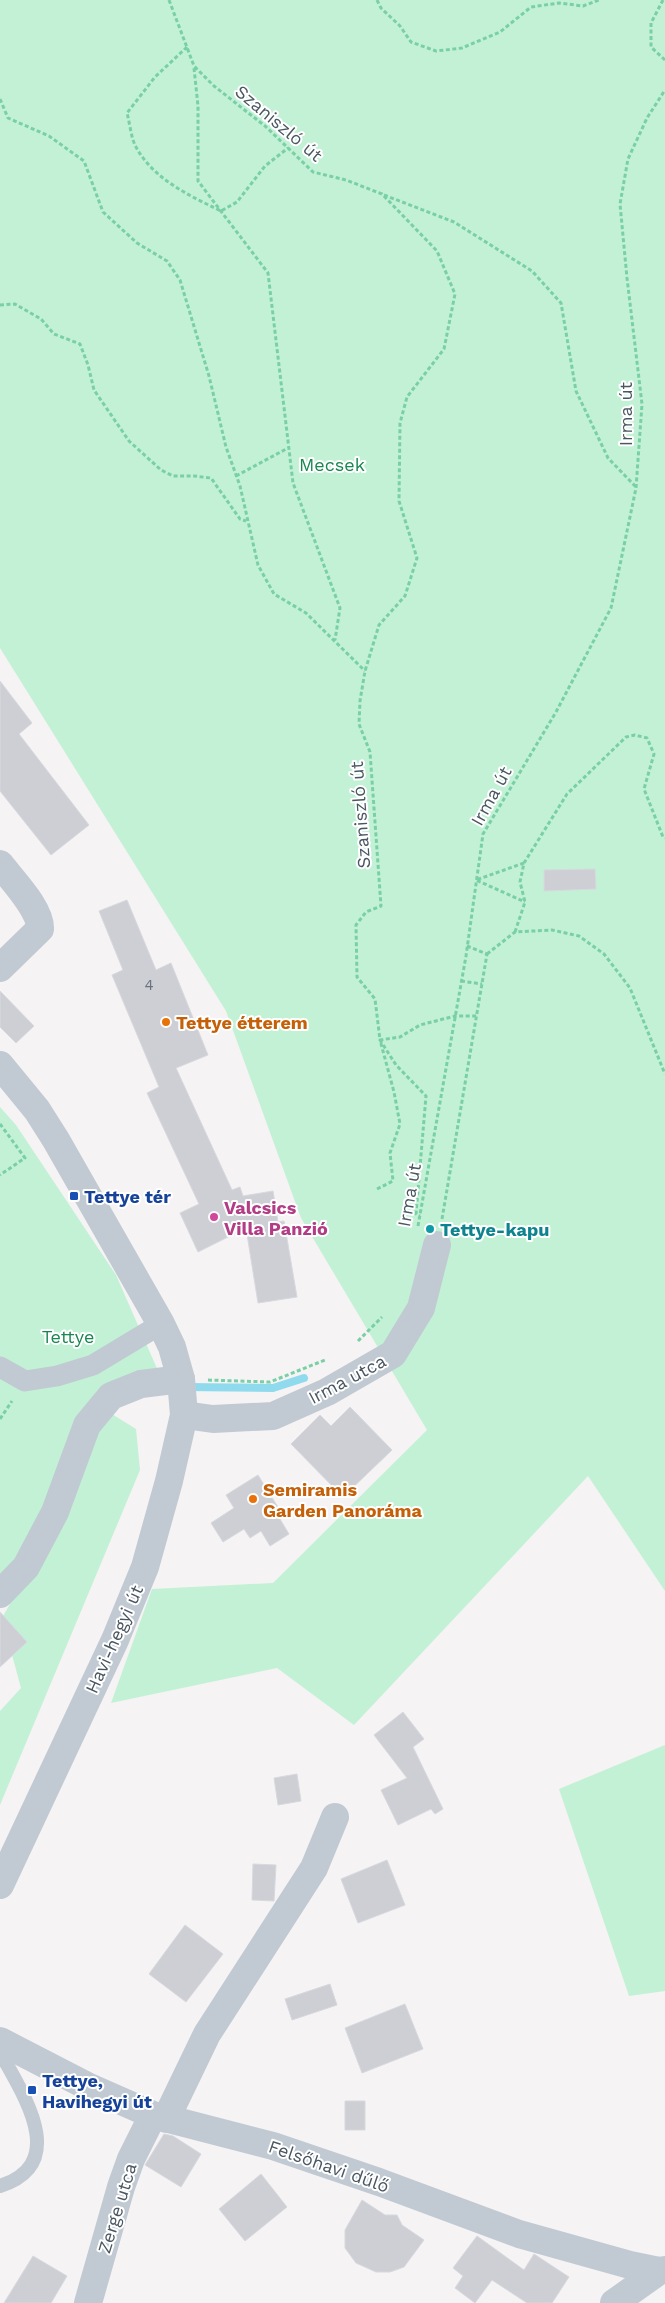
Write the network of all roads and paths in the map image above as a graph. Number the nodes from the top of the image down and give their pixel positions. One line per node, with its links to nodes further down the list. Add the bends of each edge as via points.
1 (169, 0): 5 (path, Szaniszló út)
2 (377, 0): 3 (path, via 410,42 436,50 462,48 500,32 531,7 559,3 583,6)
3 (599, 0)
4 (663, 0): 6 (path, via 651,23 651,47)
5 (187, 47): 7 (path, Szaniszló út); 12 (path, via 155,77 127,113 135,147 154,170 185,194)
6 (665, 60)
7 (194, 66): 10 (path, Szaniszló út); 12 (path, via 198,106 198,181)
8 (665, 90): 16 (path, Irma út, via 628,158 620,204 642,404)
9 (0, 99): 15 (path, via 8,118 49,136 84,161 103,212 137,243 167,261 180,280)
10 (288, 148): 11 (path, Szaniszló út, via 313,172); 12 (path, via 265,166 237,202)
11 (382, 194): 16 (path, via 454,222 532,271 555,297 560,304 576,391 608,458); 19 (path, Szaniszló út, via 437,251 455,294 444,350 407,397 400,423 399,500 417,558 404,596 379,624)
12 (221, 211): 14 (path, via 268,273)
13 (0, 305): 17 (path, via 15,304 41,319 54,334 80,344 94,390 129,441 161,470 173,476 211,478 240,518)
14 (288, 448): 15 (path); 18 (path, via 294,483 340,608)
15 (236, 476): 17 (path)
16 (636, 488): 23 (path, Irma út, via 611,608 556,712 483,834)
17 (247, 521): 18 (path, via 258,565 274,594 306,613)
18 (335, 640): 19 (path)
19 (366, 670): 33 (path, Szaniszló út, via 359,724 370,752 381,906 366,912 356,925 357,977 375,999)
20 (665, 838): 21 (path, via 644,789 654,754 647,738 635,735 626,737 567,794)
21 (524, 862): 23 (path); 24 (path, via 520,882)
22 (0, 864): 28 (street, via 28,901 40,921 40,929)
23 (476, 880): 24 (path); 26 (path, Irma út)
24 (525, 902): 25 (path)
25 (515, 932): 27 (path); 35 (path, via 552,930 579,936 604,954 630,988)
26 (467, 946): 27 (path); 29 (path, Irma út)
27 (488, 954): 30 (path, Irma út)
28 (0, 968)
29 (461, 981): 30 (path); 31 (path, Irma út)
30 (482, 984): 32 (path, Irma út)
31 (455, 1016): 32 (path); 33 (path, via 420,1024 400,1036); 39 (path, Irma út)
32 (477, 1016): 40 (path, Irma út)
33 (380, 1040): 38 (path, via 400,1124 390,1153 393,1181); 39 (path, Szaniszló út, via 396,1065 426,1096 416,1214)
34 (0, 1065): 42 (street, via 37,1110 56,1140)
35 (665, 1074)
36 (0, 1124): 37 (path, via 25,1158)
37 (0, 1175)
38 (377, 1189)
39 (420, 1216): 40 (path, Irma út)
40 (427, 1239): 47 (street, Irma utca, via 422,1308 393,1354 328,1392 273,1416 213,1419)
41 (386, 1314): 43 (path)
42 (161, 1324): 45 (street, via 92,1365 57,1376 25,1381); 46 (street, via 172,1347)
43 (355, 1344)
44 (332, 1357): 46 (path, via 270,1382)
45 (0, 1368)
46 (172, 1380): 47 (street, Havi-hegyi út); 48 (street, via 141,1384 110,1396 87,1424 55,1512 26,1568)
47 (184, 1415): 50 (street, Havi-hegyi út, via 145,1567 116,1640)
48 (0, 1594)
49 (335, 1817): 53 (street, Zerge utca, via 314,1868 207,2034)
50 (0, 1885)
51 (0, 2042): 53 (street, Felsőhavi dűlő)
52 (0, 2052): 54 (lane, via 34,2115 37,2153 30,2167 15,2181)
53 (160, 2117): 55 (street, Felsőhavi dűlő, via 273,2146 519,2234 630,2265); 56 (street, Zerge utca, via 132,2159 121,2187)
54 (0, 2186)
55 (662, 2270): 57 (street)
56 (88, 2303)
57 (614, 2303)

